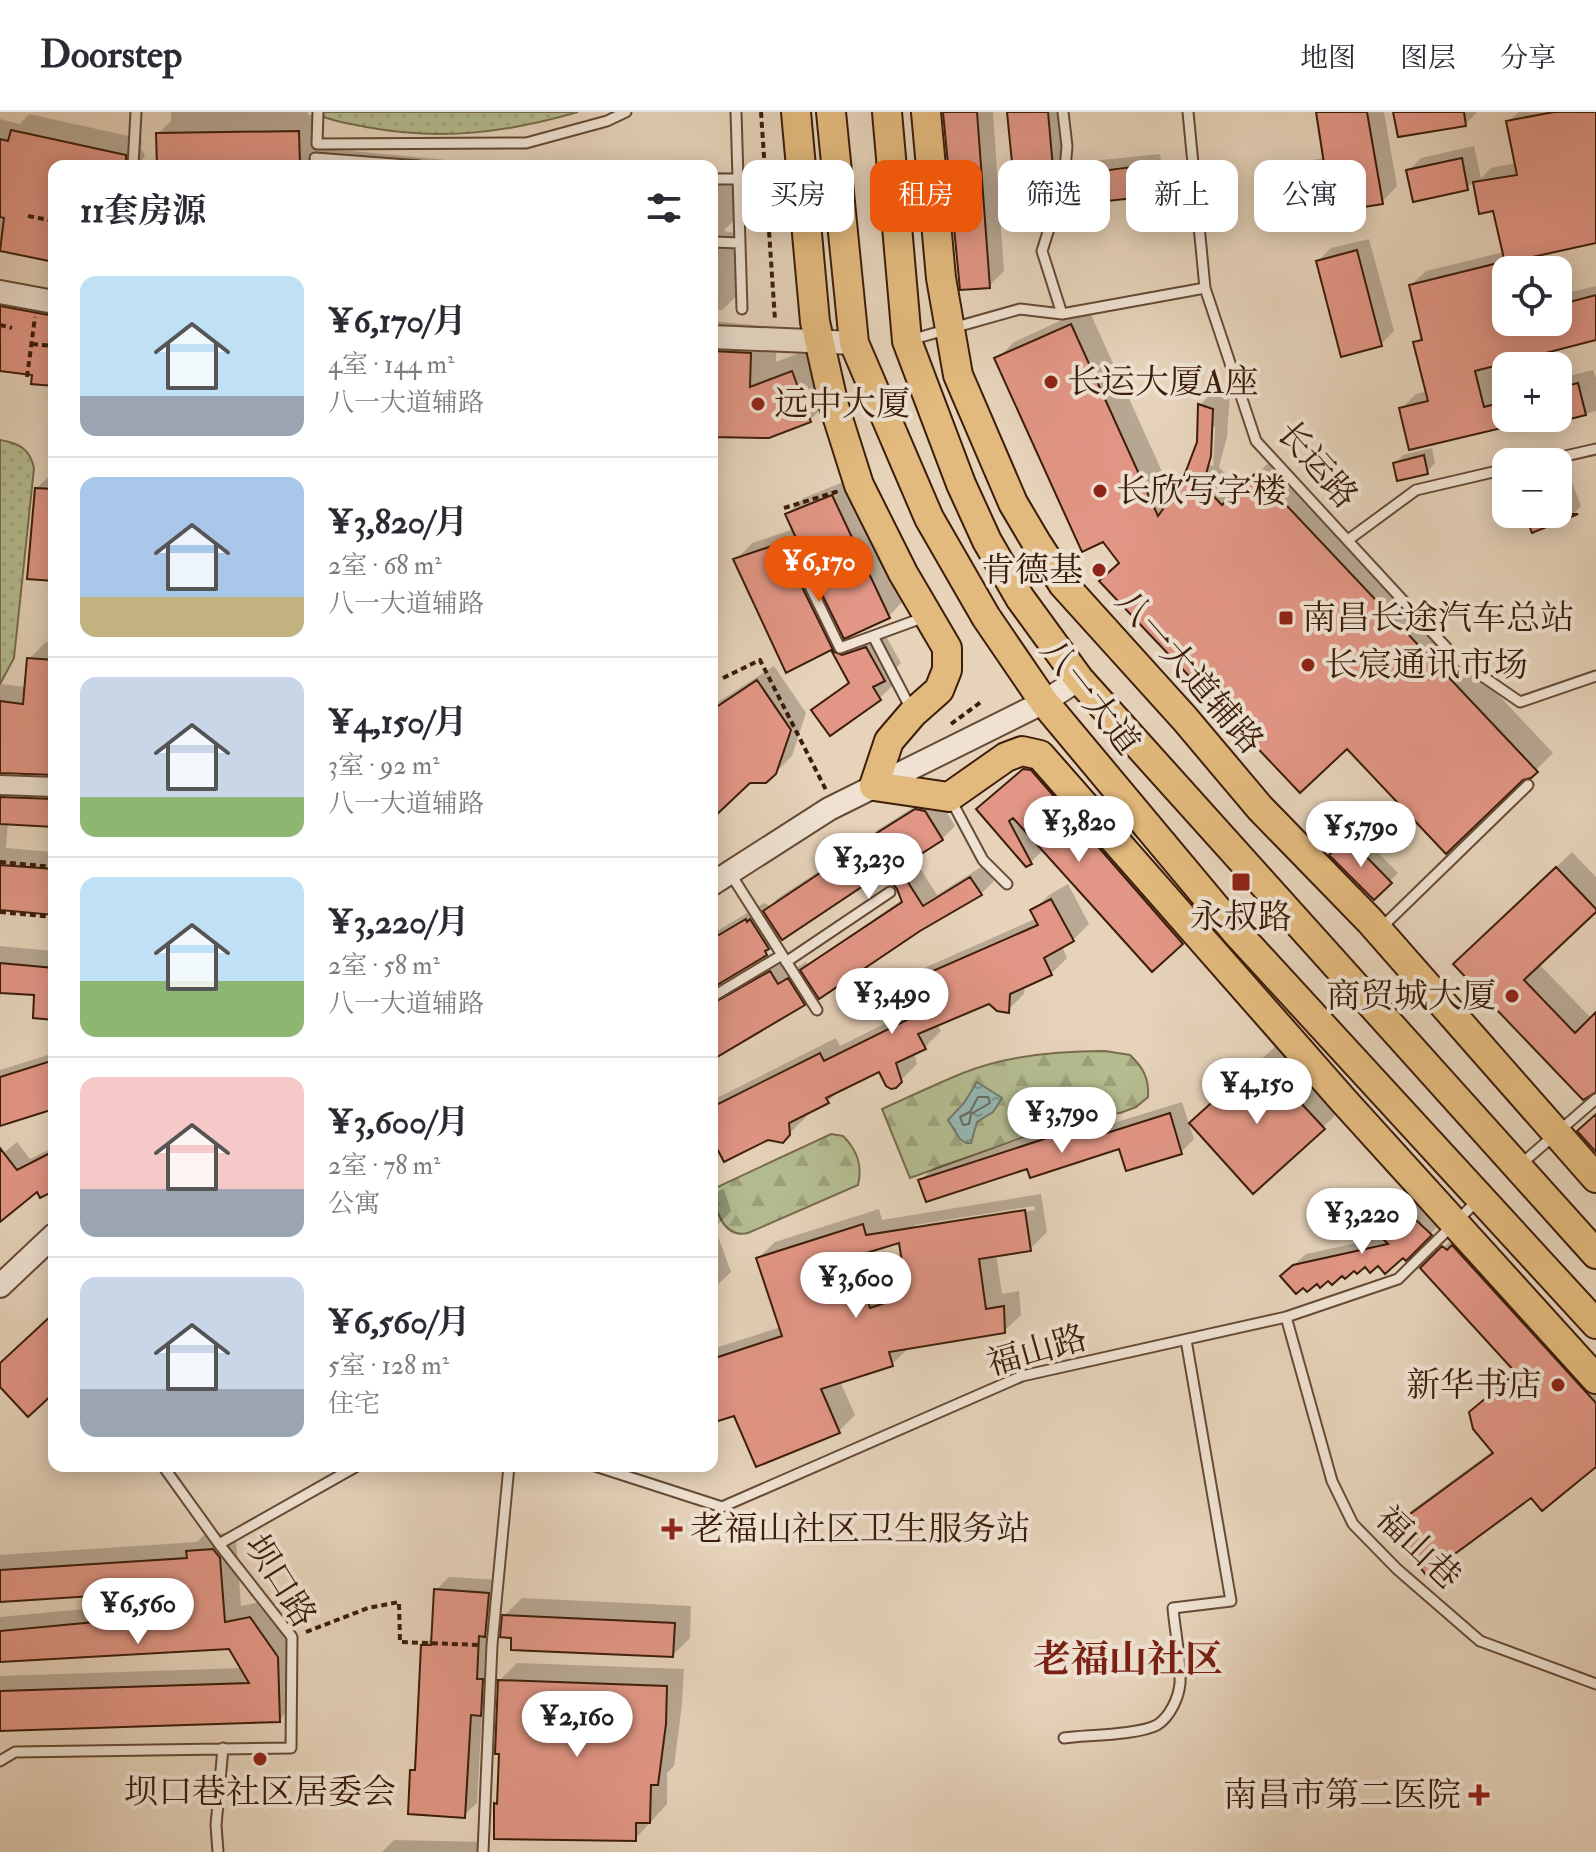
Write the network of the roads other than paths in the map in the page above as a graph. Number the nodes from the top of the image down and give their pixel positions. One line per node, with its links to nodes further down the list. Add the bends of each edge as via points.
1 (136, 112): 12 (lane)
2 (318, 112): 11 (lane)
3 (626, 112): 11 (lane, via 526,143)
4 (736, 112): 15 (lane)
5 (796, 112): 26 (main road)
6 (831, 112): 27 (main road, 八一大道)
7 (887, 112): 25 (main road, 八一大道)
8 (926, 112): 23 (main road, 八一大道辅路)
9 (1063, 112): 22 (lane, via 1064,181 1042,251)
10 (1188, 112): 18 (lane, 长运路)
11 (317, 144): 13 (lane)
12 (133, 160)
13 (314, 160)
14 (718, 179): 15 (lane)
15 (738, 179): 17 (lane)
16 (718, 242): 17 (lane)
17 (740, 243): 21 (lane)
18 (1205, 288): 22 (lane); 31 (lane, 长运路, via 1256,441)
19 (0, 292): 20 (street)
20 (46, 300)
21 (742, 309)
22 (1062, 314): 23 (lane, via 1020,309)
23 (950, 329): 25 (lane); 47 (main road, 八一大道辅路, via 958,375 1013,503 1063,584 1260,808)
24 (718, 337): 26 (street)
25 (907, 341): 36 (main road, 八一大道, via 987,541 1020,598)
26 (820, 342): 27 (street); 33 (main road, via 859,485)
27 (854, 343): 37 (main road, 八一大道, via 929,518 986,617)
28 (1596, 449): 29 (lane)
29 (1572, 454)
30 (1492, 472): 31 (lane, via 1416,490)
31 (1348, 540): 35 (lane, 长运路, via 1456,658 1520,702)
32 (804, 574): 34 (lane, via 840,648)
33 (928, 616): 34 (lane); 38 (main road, via 947,648 947,670 939,690)
34 (873, 636): 38 (lane)
35 (1596, 676)
36 (1079, 679): 37 (street); 53 (main road, 八一大道)
37 (1044, 702): 41 (street); 55 (main road, 八一大道, via 1236,932)
38 (913, 713): 41 (main road, via 889,741)
39 (0, 785): 42 (street)
40 (1528, 785): 47 (lane)
41 (874, 786): 43 (main road); 44 (street)
42 (48, 787)
43 (949, 797): 45 (lane, via 983,860); 56 (main road, via 1006,757 1022,751 1040,755)
44 (721, 878): 48 (lane)
45 (1007, 884)
46 (890, 892): 48 (lane)
47 (1379, 930): 52 (main road, 八一大道辅路)
48 (784, 959): 49 (lane); 50 (lane)
49 (718, 994)
50 (817, 1010)
51 (1596, 1099): 52 (lane)
52 (1556, 1133): 53 (lane); 54 (main road, 八一大道辅路)
53 (1516, 1168): 58 (main road, 八一大道)
54 (1596, 1178)
55 (1480, 1198): 56 (lane, 福山路); 61 (main road, 八一大道)
56 (1454, 1223): 60 (lane, 福山路, via 1398,1279); 63 (main road)
57 (48, 1241): 59 (street)
58 (1596, 1254)
59 (0, 1286)
60 (1286, 1317): 62 (lane, 福山路); 69 (lane, 福山巷, via 1332,1481 1353,1524 1480,1641)
61 (1596, 1324)
62 (1186, 1340): 67 (lane, 福山路, via 1022,1376 722,1507); 70 (lane, via 1231,1601 1173,1608 1180,1684 1166,1717 1141,1729)
63 (1596, 1379)
64 (167, 1472): 68 (lane)
65 (346, 1472): 68 (lane, 坝口路)
66 (508, 1472): 74 (lane, via 492,1645)
67 (614, 1472)
68 (219, 1544): 71 (lane, 坝口路, via 292,1637 291,1748)
69 (1596, 1684)
70 (1064, 1738)
71 (223, 1748): 72 (lane, 坝口路, via 15,1752); 73 (lane)
72 (0, 1761)
73 (218, 1852)
74 (483, 1852)

